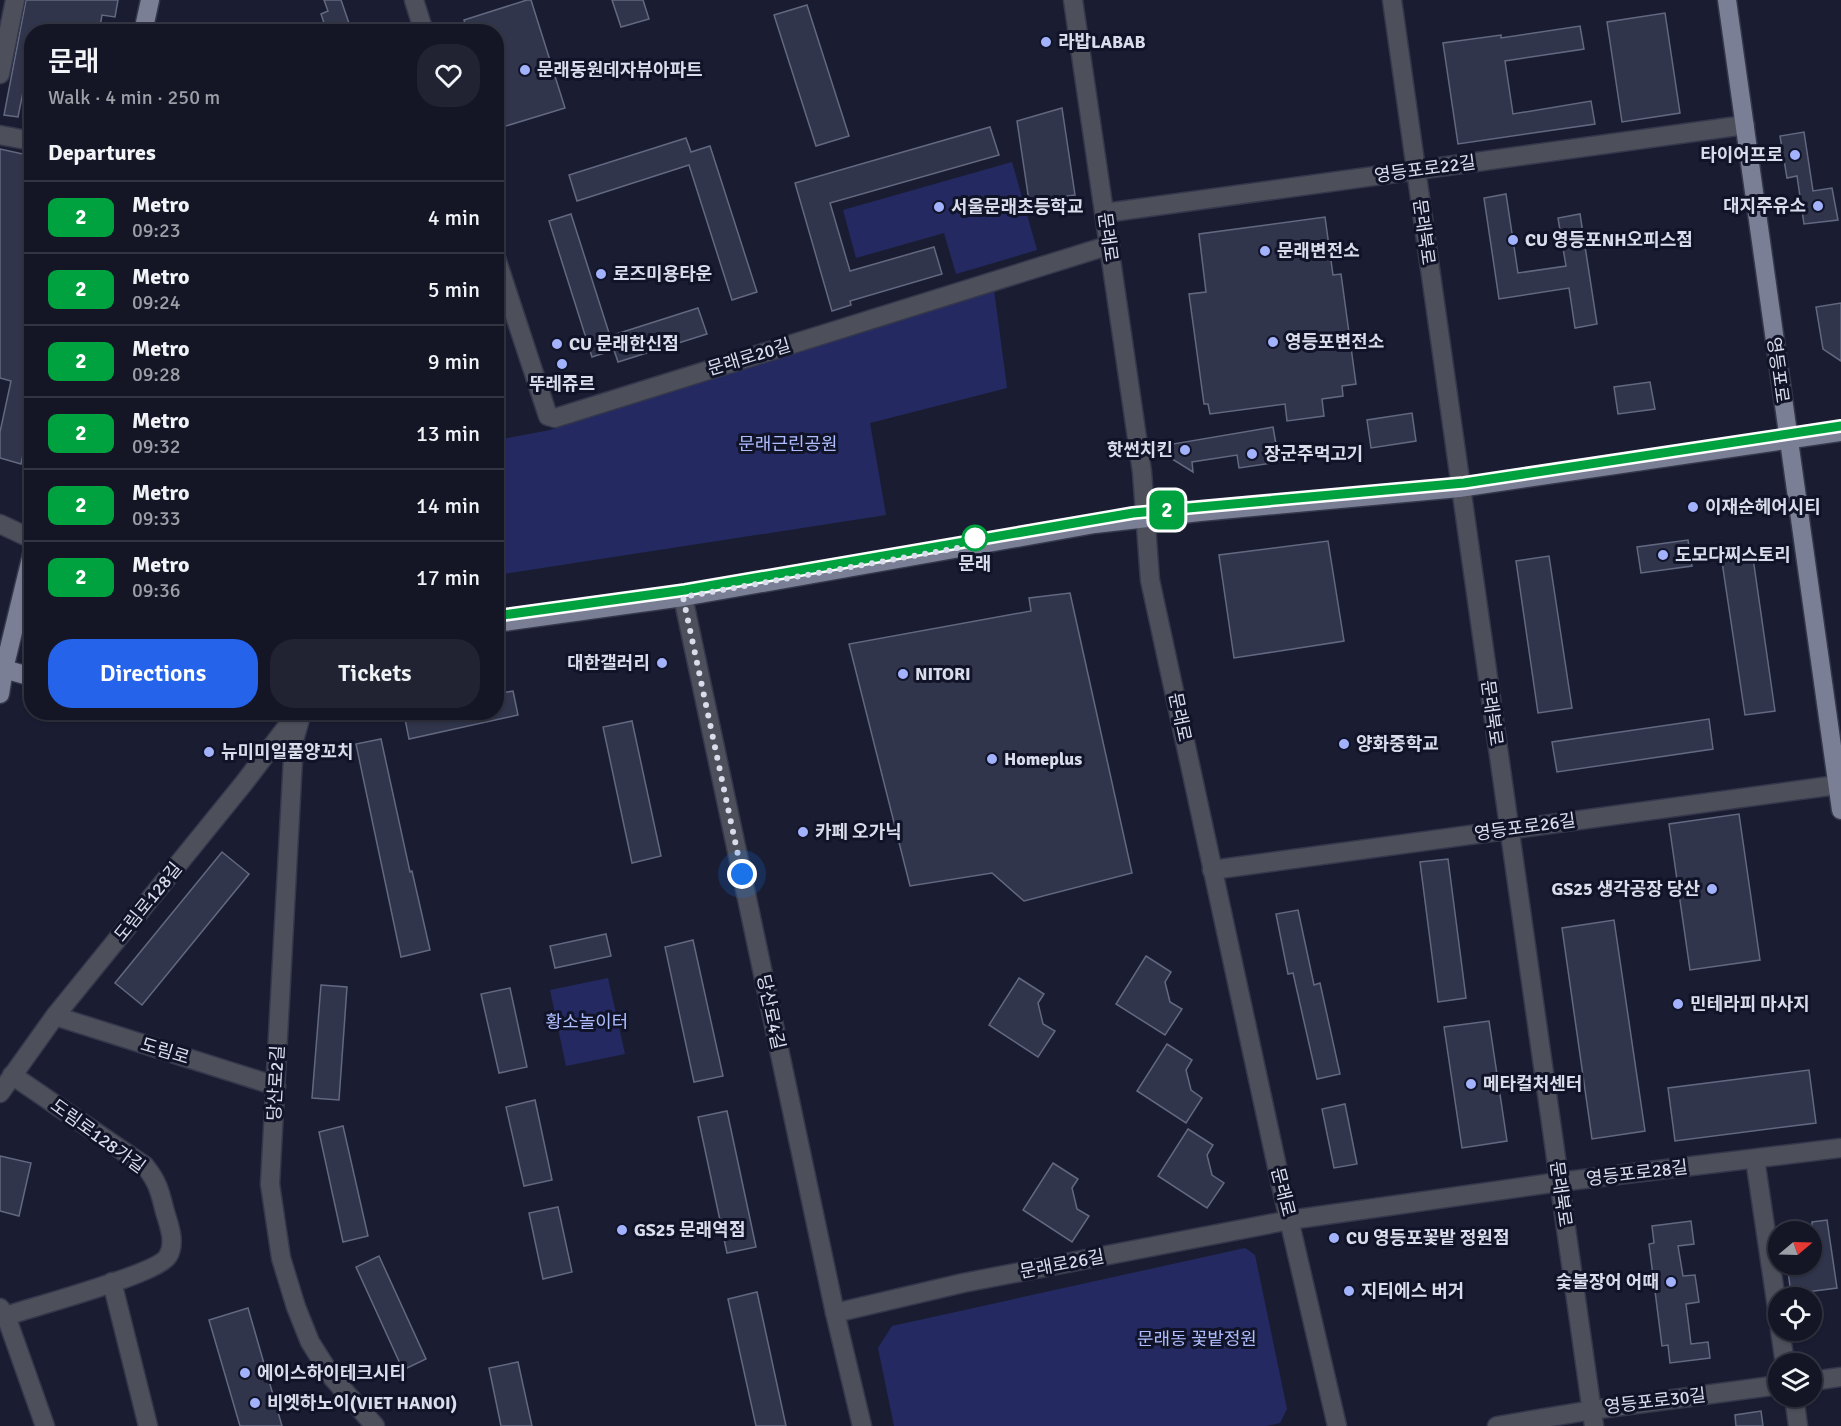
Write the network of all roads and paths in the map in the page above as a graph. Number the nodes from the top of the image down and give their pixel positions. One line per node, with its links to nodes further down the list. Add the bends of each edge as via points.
1 (15, 0): 9 (street)
2 (150, 0): 7 (main road)
3 (414, 0): 8 (street)
4 (1073, 0): 14 (street, 문래로)
5 (1392, 0): 13 (street, 문래북로)
6 (1727, 0): 10 (main road, 영등포로)
7 (145, 24)
8 (422, 24)
9 (0, 74)
10 (1745, 125): 13 (street, 영등포로22길); 18 (main road, 영등포로)
11 (0, 135): 12 (street)
12 (24, 140)
13 (1415, 170): 14 (street, 영등포로22길); 19 (street, 문래북로)
14 (1105, 213): 15 (street, 문래로)
15 (1110, 245): 16 (street, 문래로20길, via 555,418 548,416); 20 (street, 문래로)
16 (504, 282)
17 (1841, 432): 18 (main road)
18 (1788, 440): 19 (main road); 31 (main road, 영등포로)
19 (1459, 488): 20 (main road); 33 (street, 문래북로)
20 (1146, 518): 24 (main road); 34 (street, 문래로, via 1150,580)
21 (0, 524): 22 (street)
22 (24, 535)
23 (24, 584): 26 (main road)
24 (683, 597): 25 (main road); 46 (street, 당산로4길)
25 (504, 622)
26 (2, 668): 27 (main road); 28 (main road)
27 (24, 675)
28 (0, 694)
29 (294, 720): 35 (street, 도림로128길)
30 (298, 720): 37 (street, 당산로2길, via 294,740)
31 (1839, 786): 32 (main road, 영등포로); 33 (street, 영등포로26길)
32 (1841, 810)
33 (1509, 830): 34 (street, 영등포로26길); 41 (street, 문래북로)
34 (1212, 870): 42 (street, 문래로)
35 (55, 1017): 36 (street, 도림로128길); 37 (street, 도림로)
36 (12, 1075): 38 (street, 도림로128길); 43 (street, 도림로128가길, via 145,1167 156,1180 171,1232 168,1256 162,1263)
37 (276, 1086): 54 (street, 당산로2길, via 270,1184 281,1258 310,1342 332,1377)
38 (0, 1093)
39 (1841, 1148): 40 (street, 영등포로28길)
40 (1755, 1159): 41 (street, 영등포로28길); 44 (street)
41 (1559, 1182): 42 (street, 영등포로28길); 51 (street, 문래북로)
42 (1290, 1220): 46 (street, 문래로26길); 56 (street, 문래로)
43 (112, 1282): 45 (street, 도림로128가길); 53 (street)
44 (1774, 1287)
45 (3, 1312): 52 (street, 도림로128가길)
46 (835, 1313): 55 (street, 당산로4길)
47 (1841, 1377): 48 (street)
48 (1822, 1380)
49 (1768, 1387): 51 (street, 영등포로30길)
50 (1795, 1407): 58 (street)
51 (1593, 1418): 57 (street, 영등포로30길)
52 (45, 1426)
53 (148, 1426)
54 (375, 1426)
55 (862, 1426)
56 (1337, 1426)
57 (1497, 1426)
58 (1798, 1426)

